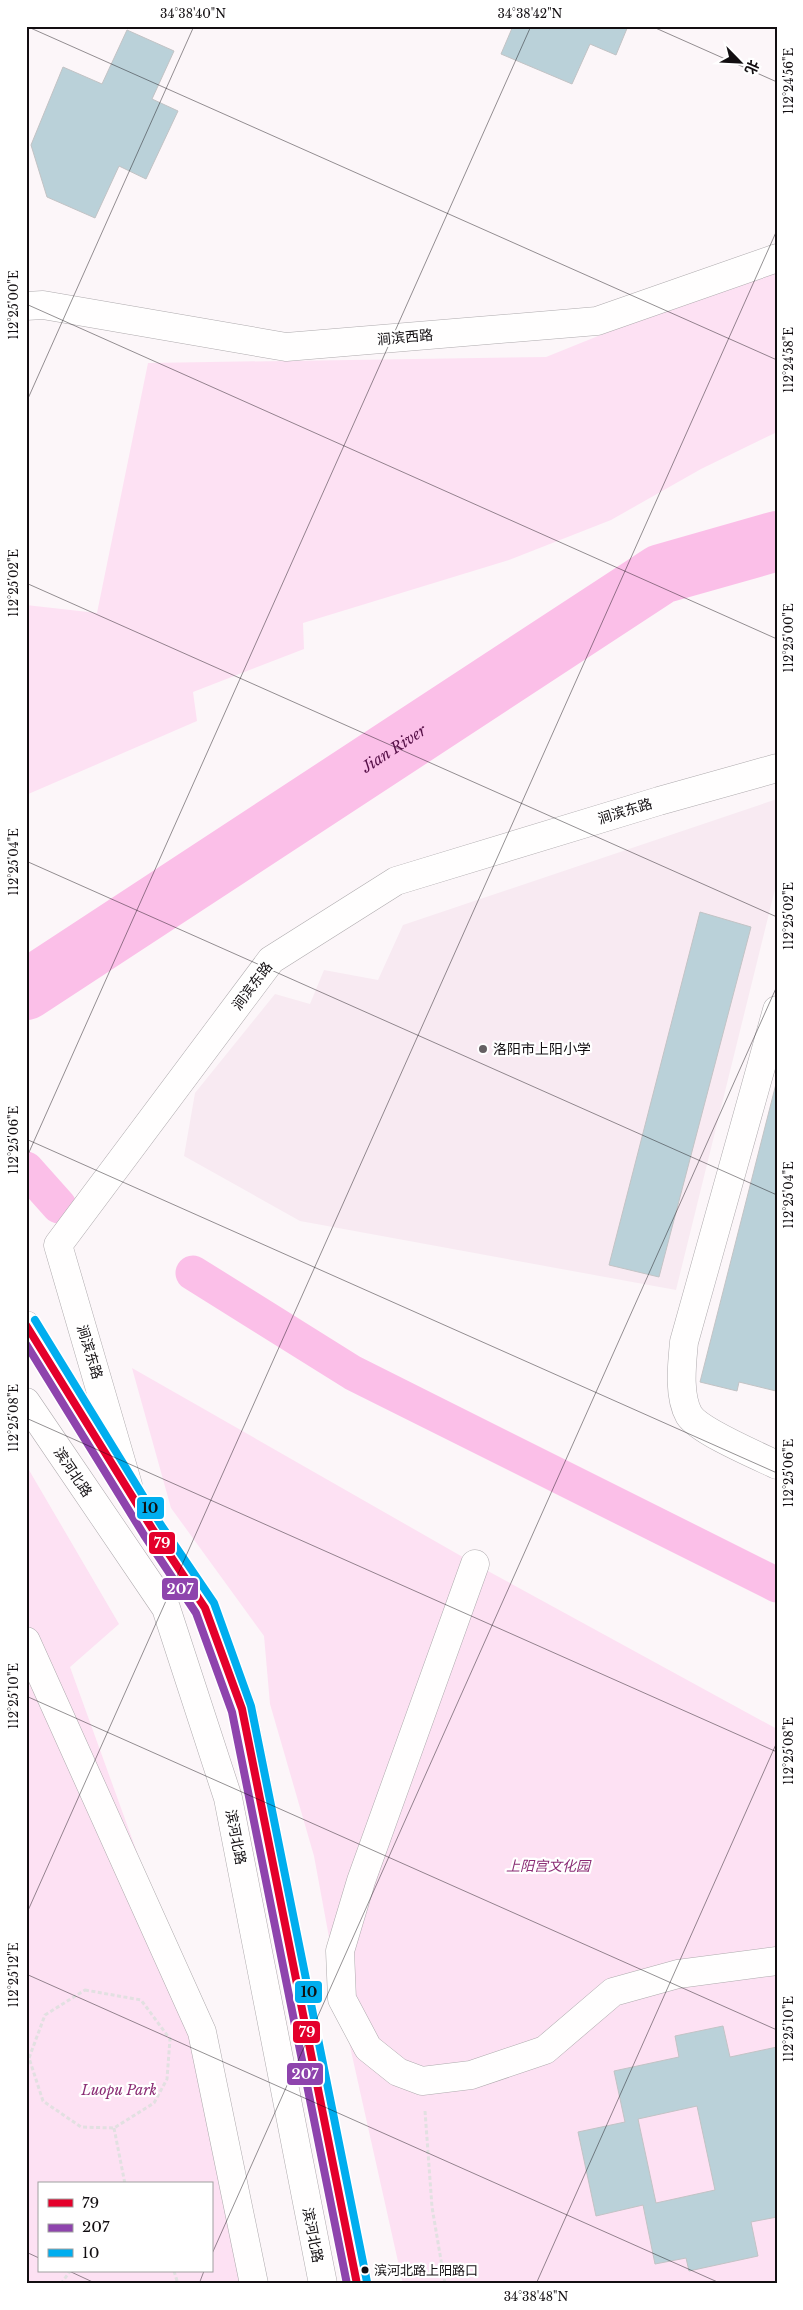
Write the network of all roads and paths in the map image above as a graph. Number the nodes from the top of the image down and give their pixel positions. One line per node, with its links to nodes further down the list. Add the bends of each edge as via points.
1 (777, 258): 2 (street, 涧滨西路, via 597,321 286,347 43,305)
2 (26, 306)
3 (777, 768): 8 (street, 涧滨东路, via 396,881 271,960 58,1245)
4 (777, 1010): 7 (street, via 684,1342 681,1387 690,1416 718,1437)
5 (26, 1324): 8 (street)
6 (26, 1402): 20 (street, 滨河北路, via 166,1608 228,1798)
7 (777, 1465)
8 (128, 1490): 21 (street, via 205,1608 242,1709)
9 (475, 1564): 12 (street, via 361,1881 340,1951 342,1999 368,2048 398,2072)
10 (26, 1641): 19 (street, via 202,2032)
11 (777, 1961): 12 (street, via 678,1974 613,1992 545,2050 471,2075)
12 (422, 2081): 22 (path, via 432,2207)
13 (114, 2128): 13 (path, via 154,2103 167,2079 170,2039 141,2000 85,1990 45,2015 29,2058 43,2101 81,2127); 14 (path)
14 (125, 2182)
15 (69, 2272): 17 (path)
16 (174, 2272): 18 (path)
17 (61, 2284)
18 (178, 2284)
19 (254, 2284)
20 (322, 2284)
21 (357, 2284)
22 (444, 2284)

